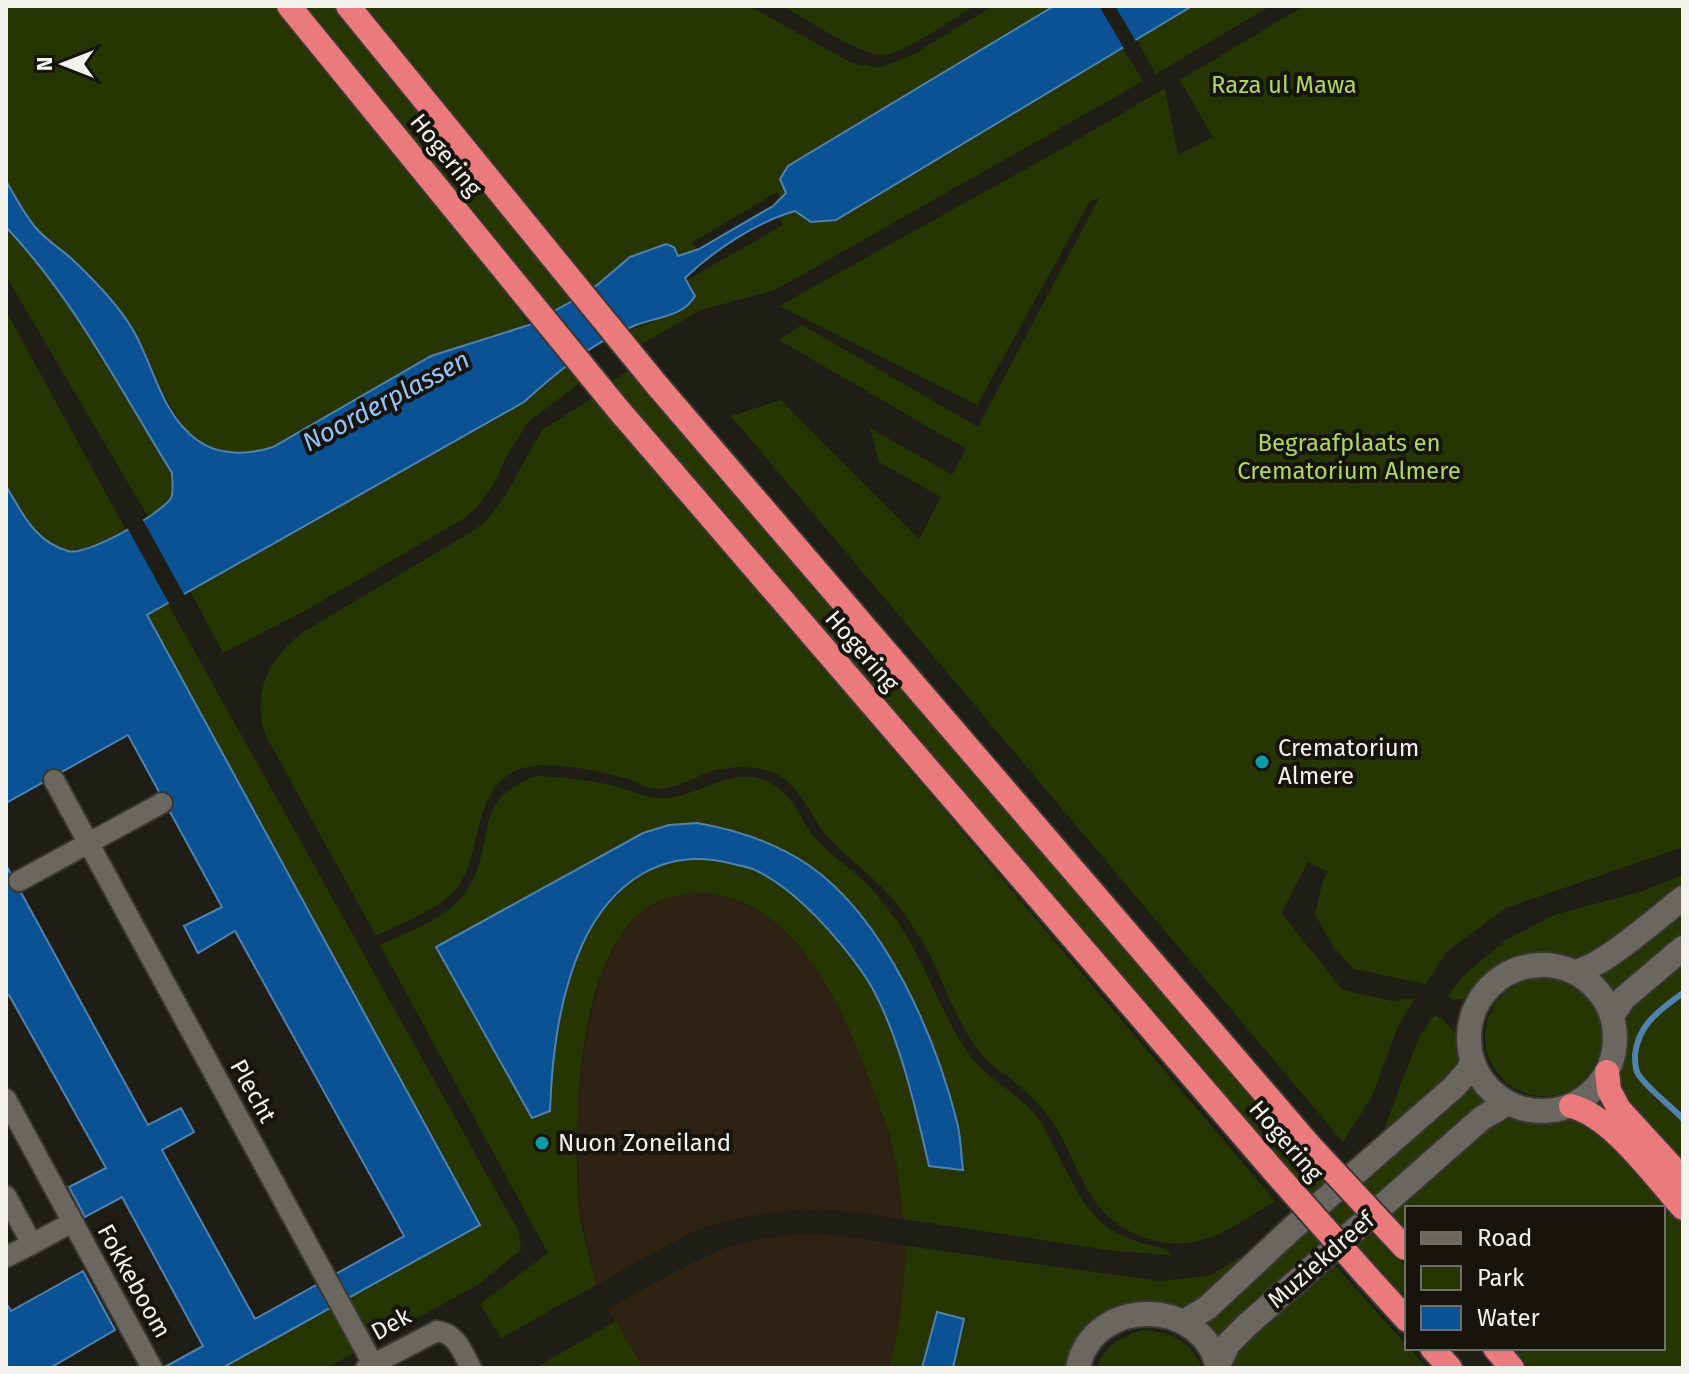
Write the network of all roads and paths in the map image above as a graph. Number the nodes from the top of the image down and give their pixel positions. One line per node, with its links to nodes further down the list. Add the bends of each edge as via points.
1 (289, 6): 23 (highway, Hogering, bridge, via 617,408)
2 (348, 6): 21 (highway, Hogering, bridge, via 656,384 1311,1147)
3 (54, 780): 5 (street, Plecht)
4 (162, 803): 5 (street)
5 (87, 844): 6 (street); 27 (street, Plecht)
6 (19, 881)
7 (1683, 898): 9 (main road, via 1604,958)
8 (1683, 948): 10 (main road, via 1624,998)
9 (1575, 972): 10 (main road, via 1603,997); 11 (main road, via 1532,965 1495,981 1472,1016)
10 (1612, 1016): 12 (main road, via 1614,1054)
11 (1472, 1062): 14 (main road, via 1488,1088); 24 (main road, Muziekdreef, via 1444,1096 1207,1308)
12 (1607, 1072): 15 (main road); 16 (highway, via 1619,1109)
13 (6, 1099): 19 (street, Fokkeboom)
14 (1508, 1103): 15 (main road, via 1539,1112); 28 (main road, Muziekdreef, via 1482,1118 1246,1326 1228,1344)
15 (1571, 1106): 18 (highway, via 1593,1113 1608,1126)
16 (1683, 1179)
17 (6, 1196): 20 (street)
18 (1683, 1208)
19 (73, 1222): 20 (street, Fokkeboom); 29 (street, Fokkeboom)
20 (32, 1244): 22 (street, Fokkeboom)
21 (1405, 1248)
22 (6, 1257)
23 (1405, 1318)
24 (1183, 1322): 28 (main road, via 1200,1334); 31 (main road, via 1146,1312 1111,1322 1091,1337)
25 (1434, 1350): 32 (highway)
26 (1497, 1350): 33 (highway)
27 (370, 1366): 30 (street, Dek, via 437,1331 455,1339)
28 (1218, 1366)
29 (149, 1367)
30 (471, 1368)
31 (1078, 1368)
32 (1450, 1368)
33 (1512, 1368)

